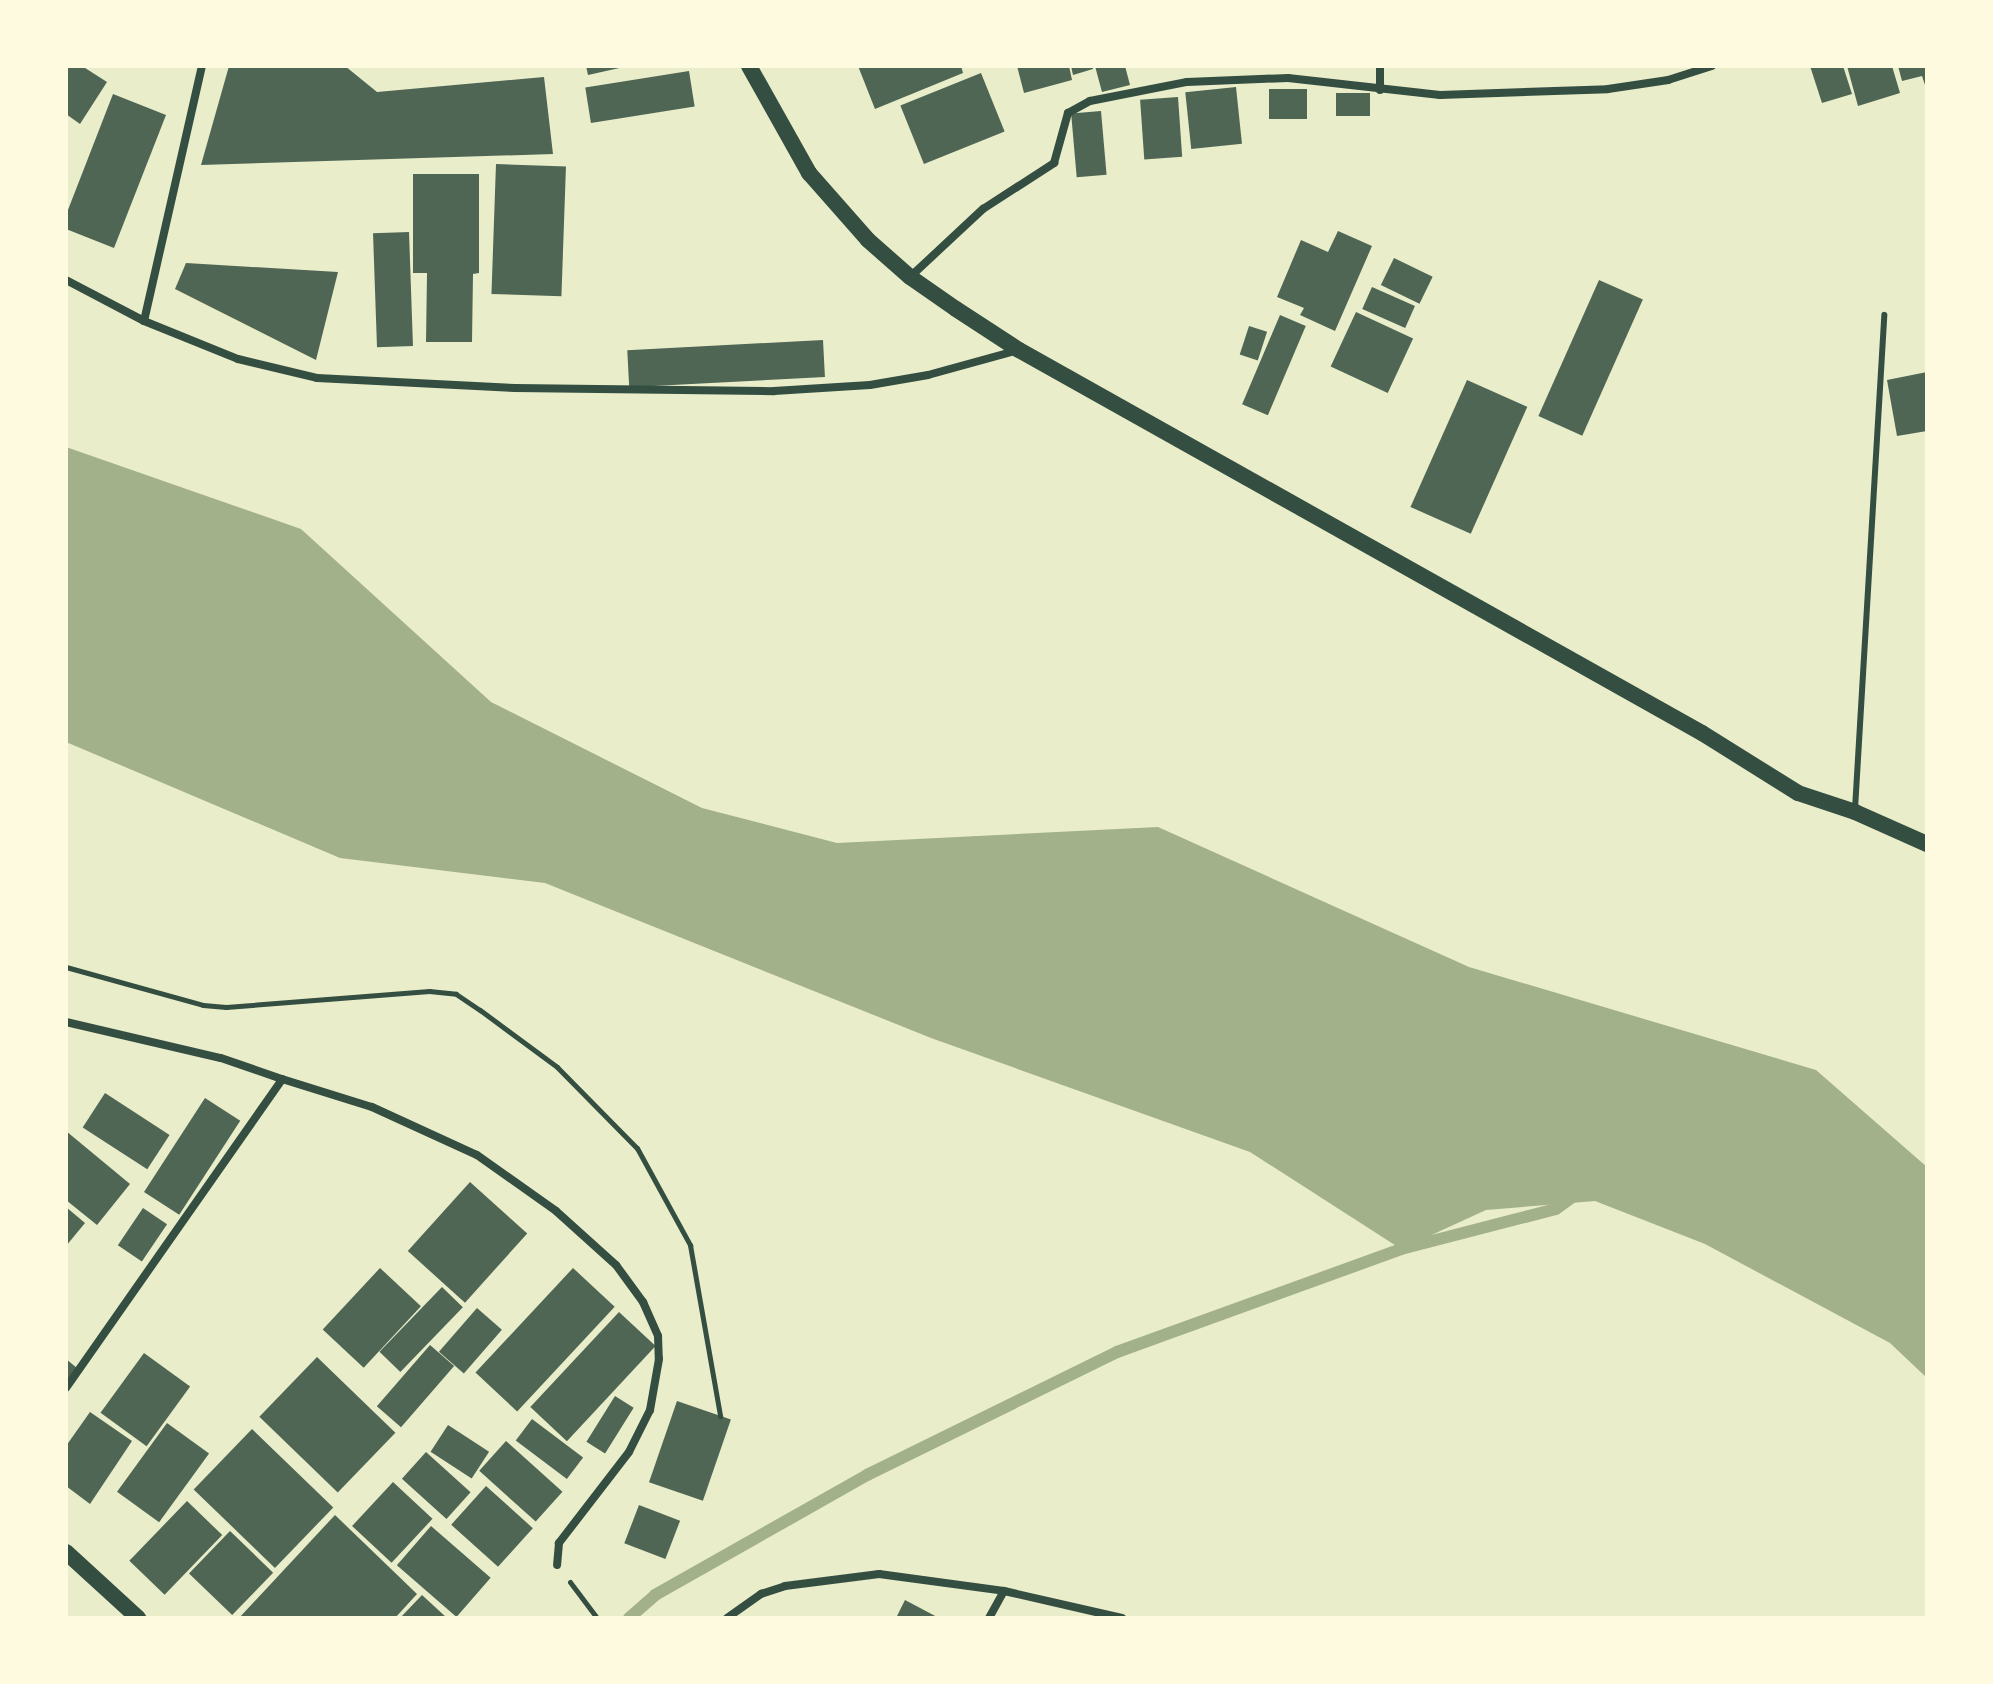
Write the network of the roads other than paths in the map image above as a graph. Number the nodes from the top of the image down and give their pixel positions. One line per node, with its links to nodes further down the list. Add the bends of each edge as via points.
1 (202, 66): 9 (street)
2 (749, 66): 6 (main road, via 809,173 868,240)
3 (1380, 66): 5 (street)
4 (1712, 66): 5 (street, via 1668,80 1608,89 1440,95)
5 (1380, 90): 6 (street, via 1288,78 1187,82 1074,107 1063,120 1054,163 983,209)
6 (910, 277): 10 (main road)
7 (66, 280): 9 (street)
8 (1884, 315): 11 (lane)
9 (144, 321): 10 (street, via 238,359 317,378 515,388 774,391 870,385)
10 (1019, 350): 11 (main road, via 1702,733 1798,793)
11 (1855, 812): 12 (main road)
12 (1926, 846)
13 (66, 1022): 14 (street, via 221,1058)
14 (282, 1079): 15 (street); 17 (street, via 372,1107 477,1155 556,1211 616,1265 643,1302 658,1336 650,1410 629,1452 559,1543)
15 (66, 1388)
16 (66, 1552): 19 (main road)
17 (557, 1565)
18 (1004, 1591): 20 (street, via 879,1574 825,1579 761,1594); 21 (street); 22 (street)
19 (131, 1615)
20 (727, 1618)
21 (989, 1618)
22 (1122, 1618)

